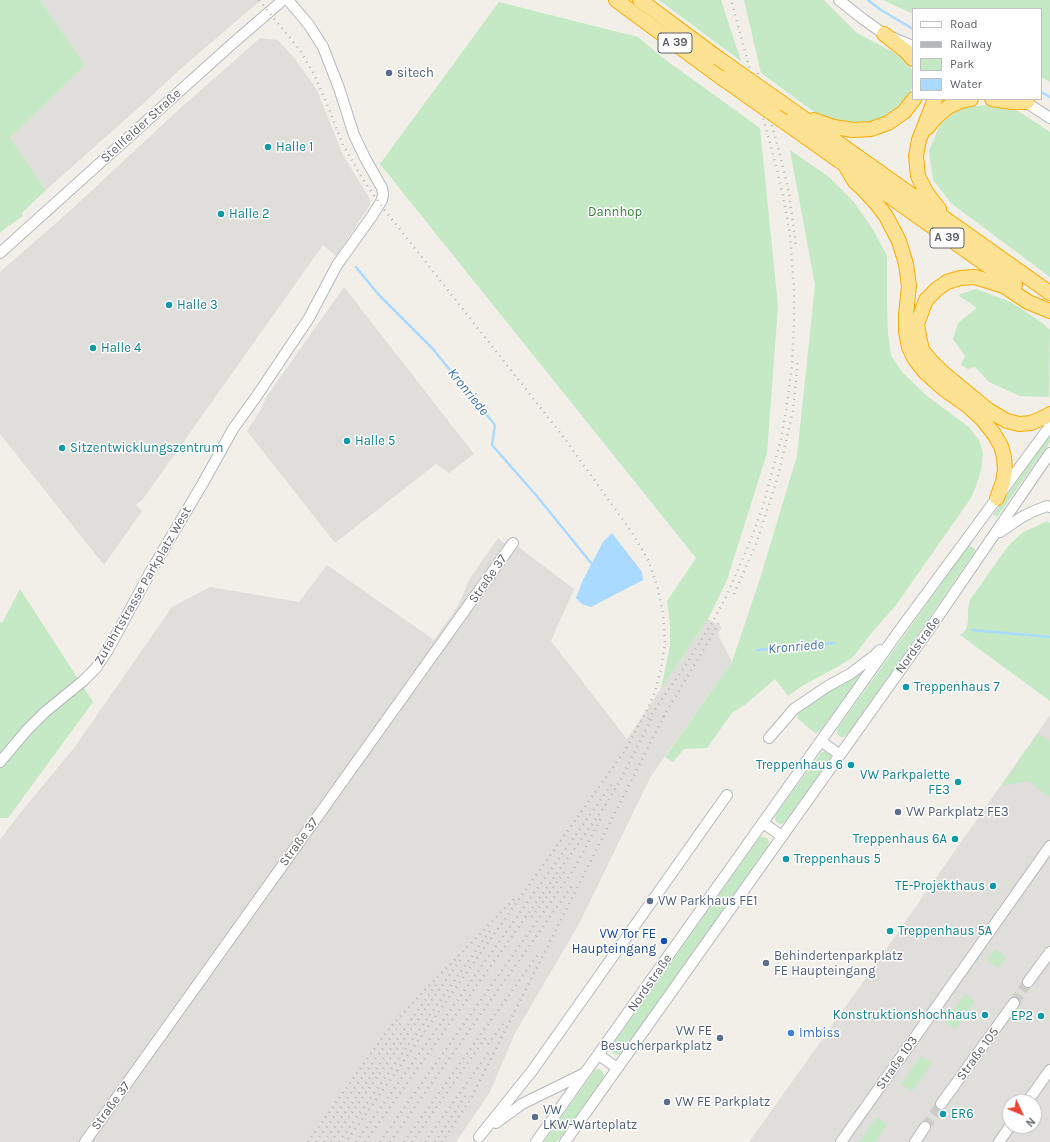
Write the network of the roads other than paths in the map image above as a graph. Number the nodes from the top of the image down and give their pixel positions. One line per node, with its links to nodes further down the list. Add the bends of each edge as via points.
1 (283, 0): 19 (street, Stellfelder Straße)
2 (288, 0): 33 (street, Zufahrtstrasse Parkplatz West, via 323,47 340,88 354,135 382,188 383,197 337,264 309,318 232,429 96,668 45,712)
3 (616, 0): 17 (highway, A 39, bridge)
4 (640, 0): 14 (highway, A 39, bridge)
5 (839, 0): 6 (street)
6 (884, 34): 7 (street); 8 (highway)
7 (912, 46)
8 (912, 58)
9 (913, 100): 14 (highway, via 904,112 888,123 871,129 834,127)
10 (935, 100): 16 (highway)
11 (966, 100): 16 (highway, via 948,107 935,118)
12 (999, 100): 13 (highway)
13 (1024, 101): 15 (street)
14 (799, 115): 18 (highway, A 39)
15 (1050, 118)
16 (919, 140): 18 (highway, via 916,156 918,176 937,207)
17 (845, 165): 21 (highway, A 39); 25 (highway, via 855,182 886,216 899,241 909,286 906,332 914,358 925,372 983,420 1001,446 1005,470)
18 (956, 227): 20 (highway, A 39)
19 (0, 253)
20 (1050, 293)
21 (1050, 311): 22 (highway, via 1028,302 1004,286 975,277 960,278 947,282 926,300 917,324 922,350 942,372 988,410 1007,422 1019,424 1031,423)
22 (1050, 414)
23 (1050, 426): 25 (street, Nordstraße)
24 (1050, 453): 27 (street, Nordstraße)
25 (997, 498): 29 (street, Nordstraße)
26 (1050, 507): 27 (street, via 1022,517)
27 (992, 538): 32 (street, Nordstraße)
28 (513, 543): 49 (street, Straße 37)
29 (896, 635): 30 (street, Nordstraße, via 850,674 794,709); 31 (street, Nordstraße)
30 (769, 738)
31 (821, 741): 32 (street); 35 (street, Nordstraße)
32 (840, 755): 36 (street, Nordstraße)
33 (0, 762)
34 (727, 795): 48 (street, via 532,1071)
35 (763, 823): 36 (street); 41 (street, Nordstraße)
36 (782, 836): 42 (street, Nordstraße)
37 (1050, 846): 52 (street, Straße 103)
38 (1050, 952): 39 (street)
39 (1028, 982)
40 (1014, 1003): 46 (street, Straße 105)
41 (599, 1055): 42 (street); 44 (street, Nordstraße)
42 (617, 1068): 51 (street, Nordstraße)
43 (1050, 1070): 45 (street)
44 (586, 1072): 48 (street, via 522,1104); 50 (street, Nordstraße)
45 (1033, 1094)
46 (941, 1104)
47 (925, 1126): 53 (street)
48 (476, 1140)
49 (85, 1142)
50 (536, 1142)
51 (566, 1142)
52 (841, 1142)
53 (914, 1142)

